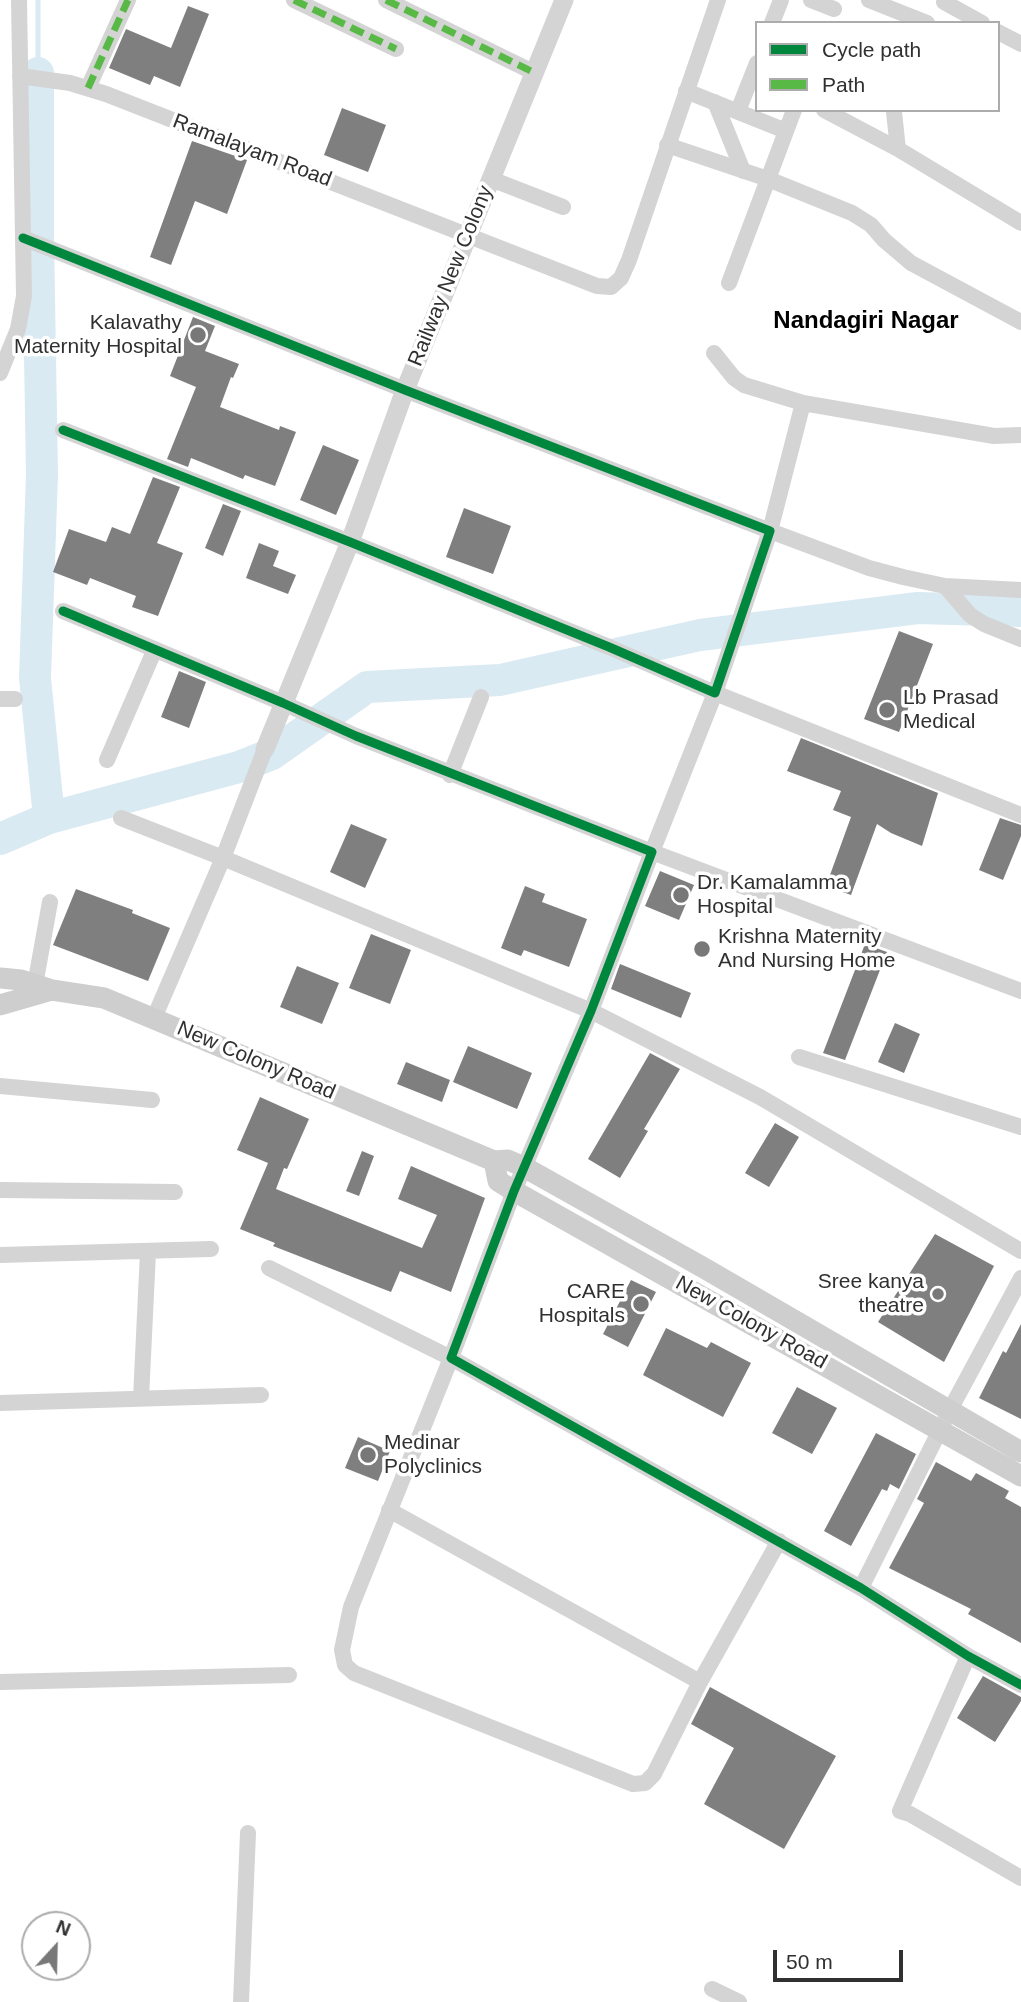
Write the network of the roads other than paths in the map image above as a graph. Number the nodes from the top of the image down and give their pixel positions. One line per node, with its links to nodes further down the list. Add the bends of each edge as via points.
1 (19, 0): 21 (street)
2 (128, 0): 22 (street)
3 (294, 0): 18 (street)
4 (386, 0): 20 (street)
5 (564, 0): 20 (street, Railway New Colony)
6 (718, 0): 23 (street)
7 (781, 0): 12 (street)
8 (811, 0): 11 (street)
9 (869, 0): 13 (street)
10 (945, 1): 14 (street); 15 (street)
11 (833, 10)
12 (773, 21)
13 (922, 21)
14 (935, 21)
15 (979, 21)
16 (1000, 33): 17 (street)
17 (1021, 44)
18 (396, 49)
19 (755, 68): 25 (street)
20 (535, 73): 35 (street, Railway New Colony)
21 (32, 77): 22 (street, Ramalayam Road); 40 (street)
22 (88, 88): 39 (street, Ramalayam Road)
23 (686, 91): 24 (street); 32 (street)
24 (715, 102): 25 (street); 34 (street)
25 (738, 111): 30 (street)
26 (793, 112): 30 (street)
27 (828, 112): 31 (street)
28 (894, 112): 31 (street)
29 (894, 112): 33 (street)
30 (786, 131): 36 (street)
31 (881, 140): 33 (street)
32 (667, 145): 34 (street); 39 (street, Ramalayam Road, via 629,260 621,278 611,286 597,286)
33 (898, 149): 38 (street)
34 (743, 171): 36 (street)
35 (491, 179): 37 (street); 39 (street, Railway New Colony)
36 (768, 179): 41 (street); 42 (street, via 852,213 911,263)
37 (563, 207)
38 (1021, 223)
39 (468, 236): 47 (street, Railway New Colony)
40 (23, 238): 44 (street, via 24,296); 47 (street)
41 (729, 283)
42 (1021, 322)
43 (0, 328): 44 (street)
44 (19, 329): 46 (street)
45 (714, 353): 48 (street, via 744,385)
46 (0, 373)
47 (405, 390): 51 (street); 52 (street, Railway New Colony)
48 (803, 403): 50 (street, via 994,436); 51 (street)
49 (63, 430): 52 (street)
50 (1021, 435)
51 (770, 531): 54 (street); 58 (street)
52 (350, 542): 58 (street); 60 (street, Railway New Colony)
53 (1021, 590): 54 (street)
54 (948, 591): 56 (street, via 970,615)
55 (63, 611): 57 (street)
56 (1021, 639)
57 (155, 649): 60 (street); 62 (street)
58 (715, 693): 64 (street); 66 (street)
59 (481, 697): 63 (street)
60 (283, 702): 61 (street, Railway New Colony); 63 (street)
61 (265, 749): 67 (street)
62 (107, 760)
63 (450, 774): 66 (street)
64 (1021, 815)
65 (121, 818): 67 (street)
66 (652, 852): 71 (street); 73 (street)
67 (223, 858): 73 (street); 74 (street)
68 (50, 902): 70 (street)
69 (0, 978): 70 (main road, New Colony Road)
70 (43, 987): 72 (main road); 74 (main road, New Colony Road, via 104,998)
71 (1021, 990)
72 (0, 1005)
73 (591, 1011): 80 (street); 85 (street, via 761,1097)
74 (154, 1018): 79 (main road, New Colony Road)
75 (799, 1057): 78 (street)
76 (0, 1086): 77 (street)
77 (152, 1100)
78 (1021, 1126)
79 (494, 1161): 80 (main road, New Colony Road, via 508,1160); 82 (main road, New Colony Road, via 498,1181)
80 (524, 1167): 82 (street); 94 (main road, New Colony Road, via 681,1255)
81 (0, 1190): 83 (street)
82 (514, 1191): 90 (street); 94 (main road, New Colony Road)
83 (176, 1192)
84 (211, 1249): 86 (street)
85 (1021, 1251)
86 (148, 1252): 87 (street); 92 (street)
87 (0, 1255)
88 (269, 1268): 90 (street)
89 (1021, 1278): 94 (street)
90 (451, 1358): 97 (street); 98 (street)
91 (261, 1395): 92 (street)
92 (141, 1398): 93 (street)
93 (0, 1404)
94 (945, 1420): 95 (main road, New Colony Road); 96 (main road, New Colony Road); 99 (street)
95 (1021, 1452)
96 (1021, 1476)
97 (389, 1510): 103 (street); 103 (street, via 344,1634 345,1665 354,1673 633,1784 645,1783 653,1774)
98 (779, 1541): 99 (street); 103 (street)
99 (861, 1588): 100 (street)
100 (968, 1656): 104 (street); 106 (street, via 900,1811)
101 (289, 1675): 102 (street)
102 (0, 1682)
103 (700, 1682)
104 (1021, 1685)
105 (248, 1833): 108 (street)
106 (1021, 1878)
107 (712, 1990): 109 (street)
108 (242, 2002)
109 (739, 2002)

